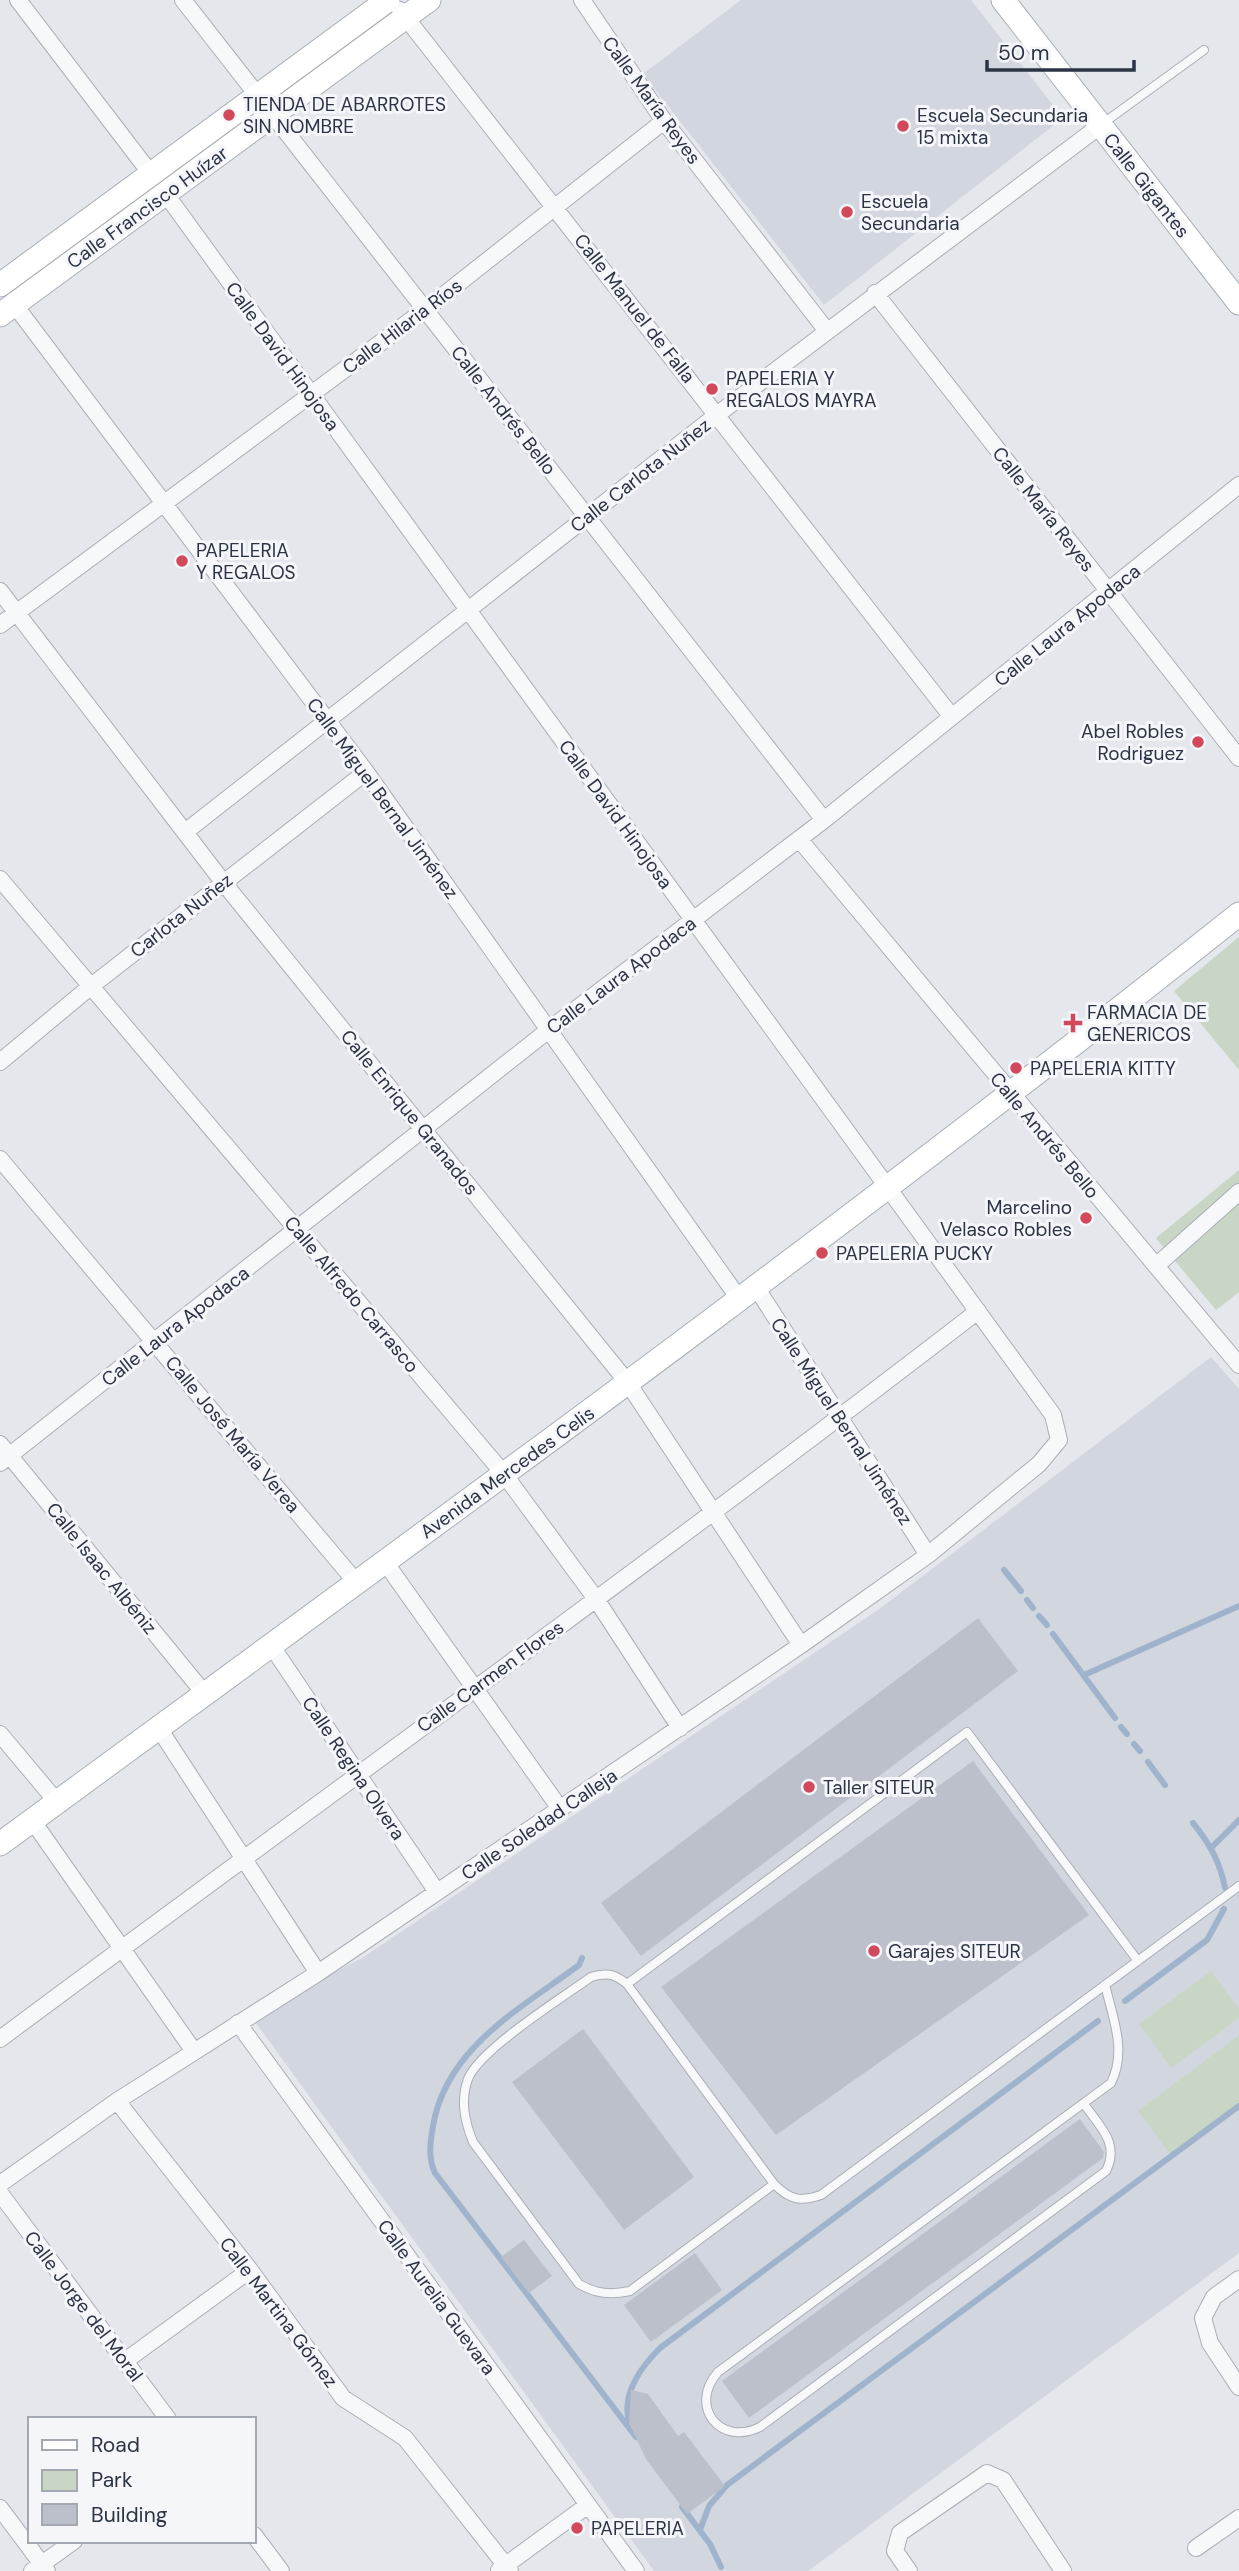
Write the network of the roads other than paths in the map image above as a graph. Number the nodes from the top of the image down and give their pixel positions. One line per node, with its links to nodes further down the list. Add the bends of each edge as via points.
1 (18, 0): 12 (street)
2 (183, 0): 8 (street, Calle Andrés Bello)
3 (429, 0): 6 (main road, Calle Francisco Huízar)
4 (582, 0): 10 (street, Calle María Reyes)
5 (1003, 0): 11 (main road, Calle Gigantes)
6 (396, 6): 8 (main road, Calle Francisco Huízar); 9 (main road, Calle Francisco Huízar); 14 (street, Calle Manuel de Falla)
7 (1204, 50): 11 (lane)
8 (258, 95): 9 (street, Calle Andrés Bello); 12 (main road, Calle Francisco Huízar)
9 (273, 114): 13 (main road, Calle Francisco Huízar); 19 (street, Calle Andrés Bello)
10 (664, 121): 14 (street, Calle Hilaria Ríos); 20 (street, Calle María Reyes)
11 (1101, 125): 16 (street, Calle Carlota Nuñez); 17 (main road, Calle Gigantes)
12 (151, 174): 15 (main road, Calle Francisco Huízar)
13 (165, 193): 18 (main road, Calle Francisco Huízar); 21 (street, Calle David Hinojosa)
14 (556, 207): 19 (street, Calle Hilaria Ríos); 22 (street, Calle Manuel de Falla)
15 (0, 285)
16 (876, 293): 20 (street, Calle Carlota Nuñez); 27 (street, Calle María Reyes)
17 (1239, 303)
18 (7, 309): 24 (street, Calle Miguel Bernal Jiménez)
19 (426, 309): 21 (street, Calle Hilaria Ríos); 25 (street, Calle Andrés Bello)
20 (827, 331): 22 (street, Calle Carlota Nuñez)
21 (311, 394): 24 (street, Calle Hilaria Ríos); 28 (street, Calle David Hinojosa)
22 (718, 414): 25 (street, Calle Carlota Nuñez); 31 (street, Calle Manuel de Falla)
23 (1239, 485): 27 (street, Calle Laura Apodaca)
24 (164, 505): 29 (street, Calle Hilaria Ríos); 32 (street, Calle Miguel Bernal Jiménez)
25 (587, 516): 28 (street, Calle Carlota Nuñez); 35 (street, Calle Andrés Bello)
26 (0, 591): 29 (street, Calle Enrique Granados)
27 (1108, 592): 31 (street, Calle Laura Apodaca); 33 (street, Calle María Reyes)
28 (467, 609): 32 (street, Calle Carlota Nuñez); 41 (street, Calle David Hinojosa)
29 (16, 612): 30 (street, Calle Hilaria Ríos); 36 (street, Calle Enrique Granados)
30 (0, 625)
31 (953, 717): 35 (street, Calle Laura Apodaca)
32 (326, 718): 34 (street, Calle Miguel Bernal Jiménez); 36 (street, Calle Carlota Nuñez)
33 (1239, 758)
34 (366, 772): 39 (street, Carlota Nuñez); 43 (street, Calle Miguel Bernal Jiménez)
35 (824, 820): 37 (street, Calle Laura Apodaca)
36 (185, 832): 39 (street, Calle Enrique Granados)
37 (799, 839): 41 (street, Calle Laura Apodaca); 45 (street, Calle Andrés Bello)
38 (0, 878): 42 (street, Calle Alfredo Carrasco)
39 (223, 882): 42 (street, Carlota Nuñez); 46 (street, Calle Enrique Granados)
40 (1239, 914): 45 (main road, Avenida Mercedes Celis)
41 (693, 920): 43 (street, Calle Laura Apodaca); 48 (street, Calle David Hinojosa)
42 (90, 987): 44 (street, Carlota Nuñez); 50 (street, Calle Alfredo Carrasco)
43 (550, 1029): 46 (street, Calle Laura Apodaca); 52 (street, Calle Miguel Bernal Jiménez)
44 (0, 1062)
45 (1012, 1095): 48 (main road, Avenida Mercedes Celis); 51 (street, Calle Andrés Bello)
46 (424, 1129): 50 (street, Calle Laura Apodaca); 56 (street, Calle Enrique Granados)
47 (0, 1159): 54 (street, Calle José María Verea)
48 (888, 1188): 52 (main road, Avenida Mercedes Celis); 53 (street, Calle David Hinojosa)
49 (1239, 1192): 51 (street)
50 (297, 1229): 54 (street, Calle Laura Apodaca); 60 (street, Calle Alfredo Carrasco)
51 (1156, 1266): 55 (street, Calle Andrés Bello)
52 (748, 1294): 56 (main road, Avenida Mercedes Celis); 57 (street, Calle Miguel Bernal Jiménez)
53 (978, 1311): 57 (street, Calle Carmen Flores); 58 (street, Calle David Hinojosa, via 1053,1415)
54 (156, 1342): 59 (street, Calle Laura Apodaca); 64 (street, Calle José María Verea)
55 (1239, 1365)
56 (628, 1383): 60 (main road, Avenida Mercedes Celis); 61 (street, Calle Enrique Granados)
57 (840, 1418): 61 (street, Calle Carmen Flores); 62 (street, Calle Miguel Bernal Jiménez)
58 (1059, 1440): 62 (street, Calle Soledad Calleja, via 1039,1464)
59 (3, 1454): 69 (street, Calle Isaac Albéniz)
60 (504, 1474): 63 (main road, Avenida Mercedes Celis); 65 (street, Calle Alfredo Carrasco)
61 (715, 1513): 65 (street, Calle Carmen Flores); 67 (street, Calle Enrique Granados)
62 (928, 1555): 67 (street, Calle Soledad Calleja)
63 (386, 1562): 64 (main road, Avenida Mercedes Celis); 68 (street)
64 (356, 1582): 66 (main road, Avenida Mercedes Celis)
65 (596, 1599): 68 (street, Calle Carmen Flores); 71 (street, Calle Alfredo Carrasco)
66 (271, 1645): 69 (main road, Avenida Mercedes Celis); 73 (street, Calle Regina Olvera)
67 (801, 1645): 71 (street, Calle Soledad Calleja)
68 (474, 1687): 73 (street, Calle Carmen Flores); 75 (street)
69 (204, 1693): 70 (main road, Avenida Mercedes Celis)
70 (158, 1727): 74 (main road, Avenida Mercedes Celis); 78 (street)
71 (680, 1728): 75 (street, Calle Soledad Calleja)
72 (0, 1734): 74 (street)
73 (358, 1773): 78 (street, Calle Carmen Flores); 80 (street, Calle Regina Olvera)
74 (57, 1802): 76 (main road, Avenida Mercedes Celis)
75 (561, 1810): 80 (street, Calle Soledad Calleja)
76 (32, 1820): 77 (main road, Avenida Mercedes Celis); 81 (street)
77 (0, 1844)
78 (243, 1858): 81 (street, Calle Carmen Flores); 83 (street)
79 (1239, 1886): 82 (lane)
80 (437, 1892): 83 (street, Calle Soledad Calleja)
81 (121, 1949): 87 (street, Calle Carmen Flores); 88 (street)
82 (1138, 1961): 84 (lane, via 967,1732); 85 (lane)
83 (318, 1973): 86 (street, Calle Soledad Calleja)
84 (627, 1984): 92 (lane); 92 (lane, via 616,1975 591,1977 483,2057 469,2078 464,2099 465,2121 473,2142 579,2284 601,2293 630,2291)
85 (1105, 1985): 90 (lane, via 1120,2066 1111,2083); 92 (lane, via 821,2195 803,2201 787,2197)
86 (238, 2023): 88 (street, Calle Soledad Calleja); 99 (street, Calle Aurelia Guevara)
87 (0, 2039)
88 (193, 2050): 89 (street, Calle Soledad Calleja)
89 (117, 2101): 91 (street, Calle Soledad Calleja); 94 (street, Calle Martina Gómez)
90 (1084, 2104): 90 (lane, via 718,2372 703,2399 719,2425 733,2434 760,2427 1106,2171 1113,2158 1112,2145)
91 (0, 2184)
92 (774, 2184)
93 (0, 2193): 96 (street, Calle Jorge del Moral)
94 (250, 2270): 96 (street); 106 (street, Calle Martina Gómez, via 343,2398 405,2438)
95 (1239, 2279): 97 (street, via 1214,2297 1203,2318 1210,2343)
96 (125, 2361): 98 (street, Calle Jorge del Moral)
97 (1239, 2387)
98 (167, 2417)
99 (587, 2505): 106 (street); 108 (street, Calle Aurelia Guevara)
100 (0, 2508): 105 (street)
101 (1239, 2518): 104 (street)
102 (256, 2538): 107 (street)
103 (72, 2543): 105 (street)
104 (1196, 2548)
105 (40, 2569)
106 (505, 2569)
107 (281, 2571)
108 (636, 2571)
109 (909, 2571): 110 (street, via 895,2551 900,2533 987,2473 1003,2480)
110 (1063, 2571)

